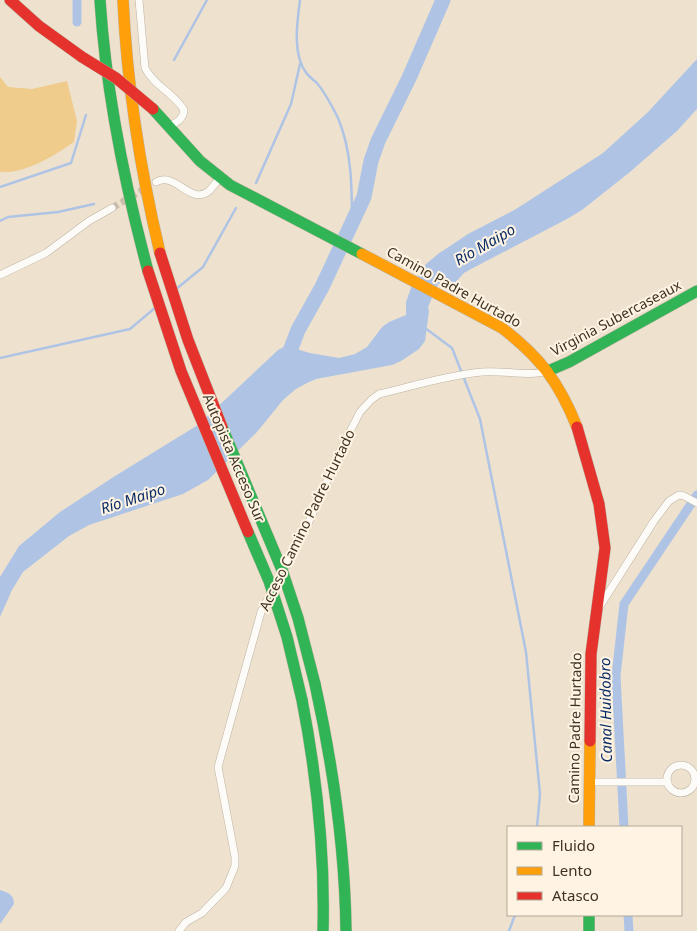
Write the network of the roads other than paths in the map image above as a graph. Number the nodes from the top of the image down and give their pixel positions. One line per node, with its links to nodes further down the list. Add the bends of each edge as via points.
1 (10, 0): 5 (main road, Camino Padre Hurtado, bridge, via 56,39 116,78)
2 (100, 0): 21 (main road, Autopista Acceso Sur, bridge, via 115,135 148,271 181,370 269,581 287,637 302,700 320,817)
3 (123, 0): 22 (main road, Autopista Acceso Sur, bridge, via 125,51 136,140 160,253 196,365 283,572 315,684 340,820)
4 (139, 0): 5 (street, via 145,68 184,110 179,122)
5 (169, 126): 6 (main road, Camino Padre Hurtado)
6 (220, 178): 7 (street, via 209,191 200,194 188,192 171,180); 11 (main road, Camino Padre Hurtado, via 512,335)
7 (156, 182)
8 (112, 208): 9 (street, via 46,253)
9 (0, 275)
10 (697, 291): 11 (main road, Virginia Subercaseaux)
11 (548, 371): 13 (main road, Camino Padre Hurtado, via 564,394 574,417 602,516 606,544); 20 (street, Acceso Camino Padre Hurtado, via 537,374 483,372 450,378 379,394 360,412 307,526 261,612 218,767 235,866 226,888)
12 (697, 503): 13 (street, via 679,495 669,501)
13 (597, 611): 16 (main road, Camino Padre Hurtado, via 590,670)
14 (689, 768): 15 (street); 17 (street, via 676,767 669,773); 17 (street, via 695,780 689,791 676,792)
15 (697, 771)
16 (589, 782): 17 (street); 18 (main road, Camino Padre Hurtado)
17 (668, 782)
18 (589, 826)
19 (589, 916): 23 (main road)
20 (179, 931)
21 (323, 931)
22 (346, 931)
23 (589, 931)

